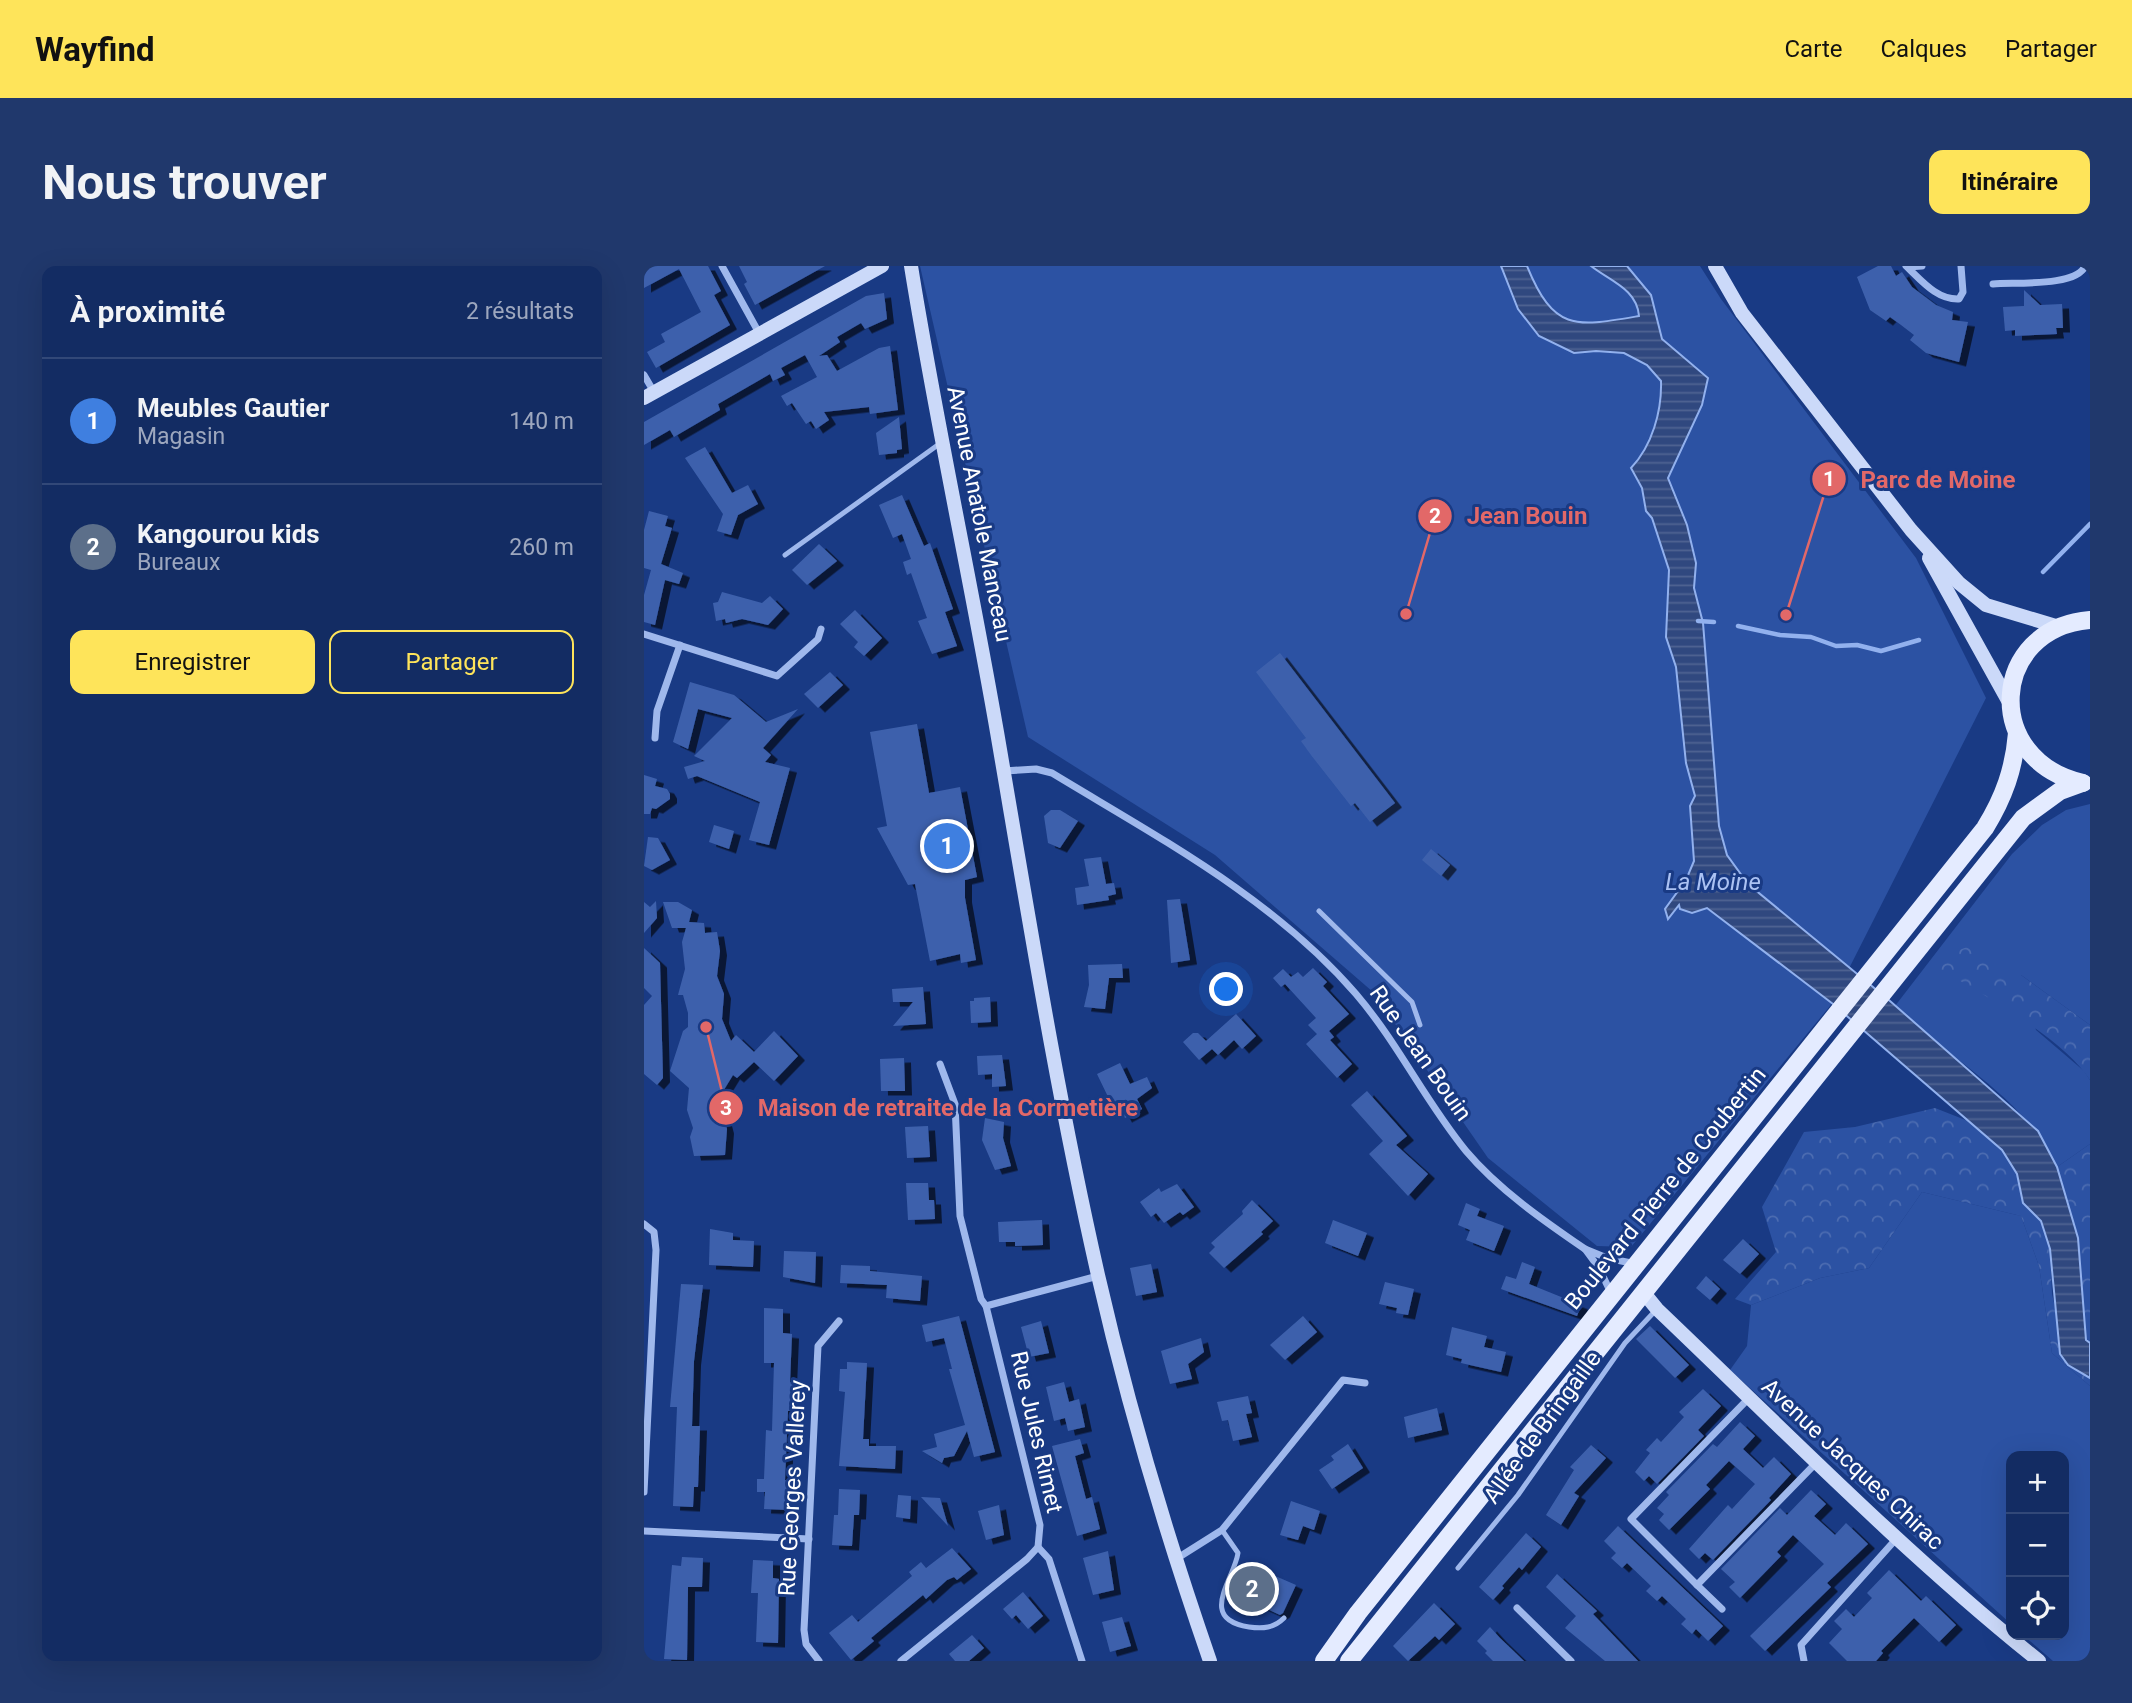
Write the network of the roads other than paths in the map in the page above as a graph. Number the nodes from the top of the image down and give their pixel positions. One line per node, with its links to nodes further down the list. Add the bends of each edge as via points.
1 (722, 266): 10 (street)
2 (882, 266): 10 (main road)
3 (911, 266): 13 (main road, Avenue Anatole Manceau)
4 (1715, 266): 14 (main road, via 1742,313)
5 (1922, 266): 8 (street)
6 (1961, 266): 8 (street, via 1963,292 1959,299 1948,300)
7 (2085, 266): 9 (street, via 2070,279)
8 (1907, 267)
9 (1993, 284)
10 (759, 333): 12 (main road)
11 (644, 375): 12 (street)
12 (649, 395)
13 (943, 442): 15 (lane); 24 (main road, Avenue Anatole Manceau)
14 (1912, 530): 17 (main road, via 1959,583 1986,605); 21 (main road)
15 (785, 555)
16 (2090, 620): 17 (main road)
17 (2059, 627): 21 (main road, via 2038,640 2023,658 2013,680)
18 (821, 629): 20 (street, via 818,639 776,676)
19 (644, 635): 20 (street)
20 (680, 645): 23 (street, via 657,711)
21 (2010, 704): 22 (main road)
22 (2017, 733): 25 (main road, via 2027,752 2043,767 2061,778); 31 (main road, Boulevard Pierre de Coubertin, via 2004,796 1985,828)
23 (655, 738)
24 (1004, 771): 30 (street, Rue Jean Bouin, via 1052,773 1266,909 1356,994 1467,1152); 32 (main road, Avenue Anatole Manceau, via 1038,975)
25 (2086, 783): 33 (main road, Boulevard Pierre de Coubertin, via 2060,791 2023,818)
26 (1319, 911): 27 (lane, via 1412,1002)
27 (1420, 1025)
28 (940, 1064): 35 (street, Rue Jules Rimet, via 954,1104 960,1216)
29 (644, 1224): 41 (street, via 654,1232 656,1250)
30 (1585, 1249): 31 (street, Rue Jean Bouin); 34 (street, Rue Jean Bouin)
31 (1637, 1264): 34 (main road, Boulevard Pierre de Coubertin)
32 (1098, 1276): 35 (street); 47 (main road, Avenue Anatole Manceau)
33 (1644, 1293): 36 (main road, Avenue Jacques Chirac); 58 (main road, Boulevard Pierre de Coubertin)
34 (1612, 1295): 57 (main road, Boulevard Pierre de Coubertin)
35 (986, 1306): 46 (street, Rue Jules Rimet, via 1040,1525)
36 (1657, 1309): 39 (main road, Avenue Jacques Chirac); 48 (lane, Allée de Bringaille, via 1625,1343 1518,1494)
37 (839, 1321): 45 (street, Rue Georges Vallerey, via 818,1346)
38 (1365, 1383): 42 (street, via 1343,1380)
39 (1749, 1398): 40 (main road, Avenue Jacques Chirac); 49 (street, via 1631,1519)
40 (1816, 1462): 44 (main road, Avenue Jacques Chirac); 49 (street)
41 (644, 1492)
42 (1222, 1530): 47 (street); 52 (lane, via 1238,1553 1221,1595 1224,1613 1249,1627 1267,1628)
43 (644, 1531): 45 (street)
44 (1898, 1538): 60 (street, via 1801,1645); 61 (main road, Avenue Jacques Chirac)
45 (809, 1539): 53 (street, Rue Georges Vallerey, via 804,1630 806,1644)
46 (1038, 1547): 54 (street, Rue Jules Rimet); 55 (street, via 1049,1559)
47 (1175, 1559): 56 (main road, Avenue Anatole Manceau)
48 (1458, 1568)
49 (1697, 1585): 51 (street)
50 (1517, 1608): 59 (street)
51 (1722, 1609)
52 (1284, 1618)
53 (819, 1661)
54 (901, 1661)
55 (1082, 1661)
56 (1210, 1661)
57 (1324, 1661)
58 (1349, 1661)
59 (1571, 1661)
60 (1804, 1661)
61 (2039, 1661)

